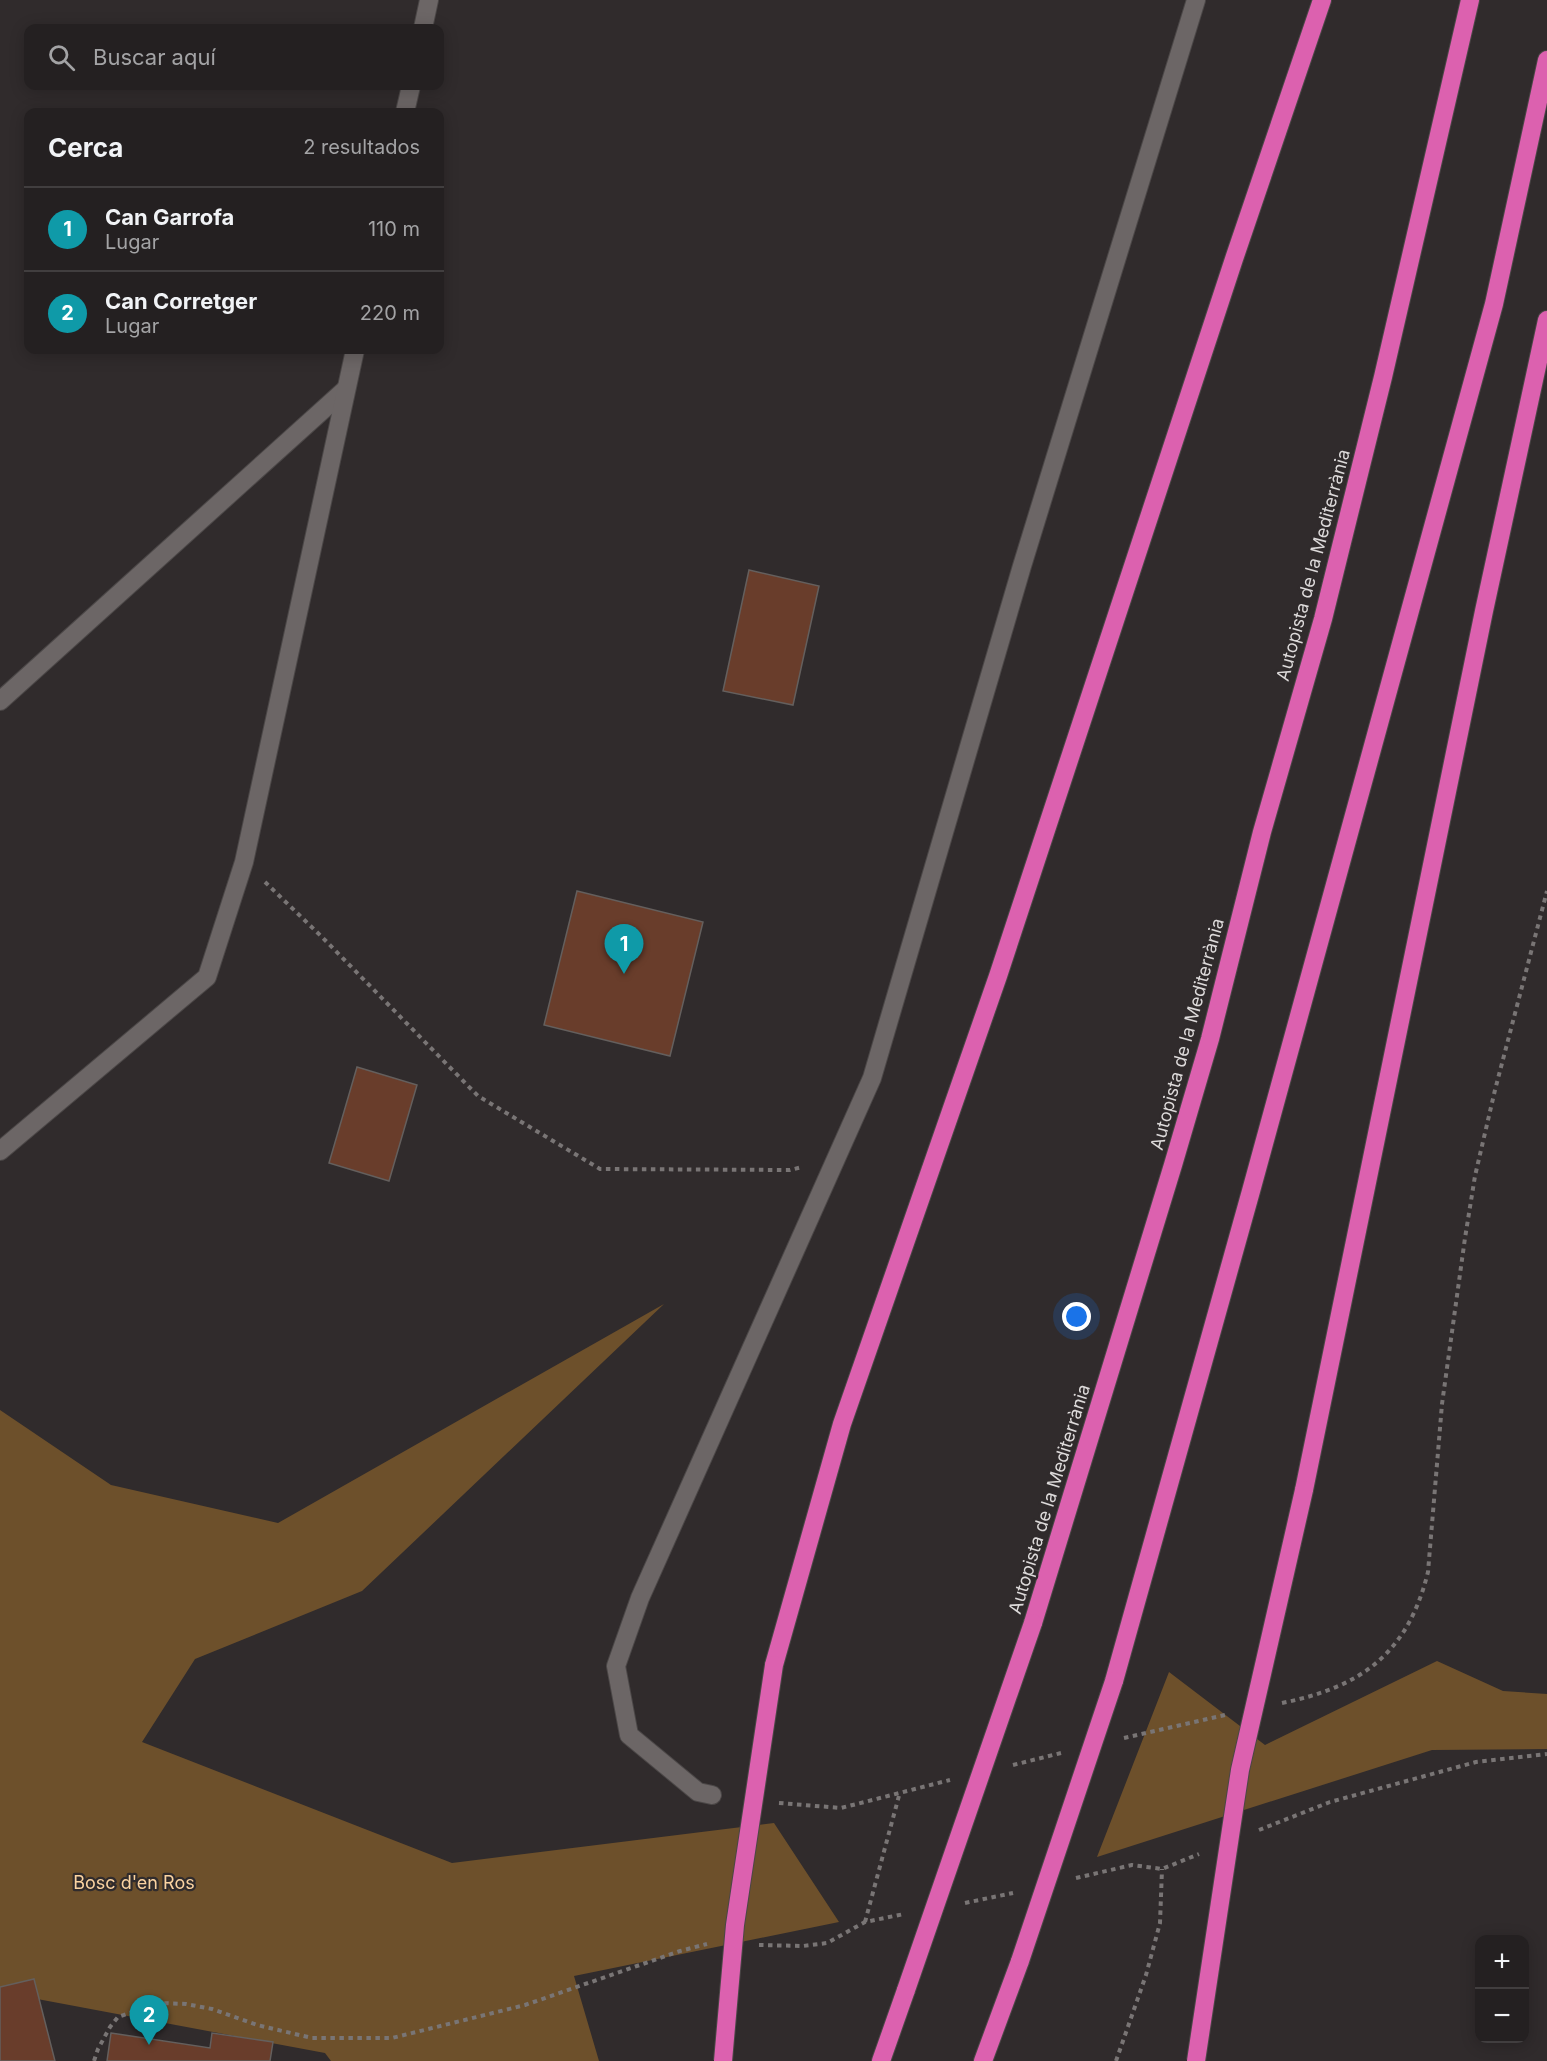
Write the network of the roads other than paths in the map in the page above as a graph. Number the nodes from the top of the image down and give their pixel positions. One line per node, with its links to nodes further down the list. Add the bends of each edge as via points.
1 (429, 0): 5 (street)
2 (1196, 0): 14 (street, via 1022,566 872,1078 640,1598 616,1666 629,1735 698,1792)
3 (1322, 0): 15 (highway, bridge, via 998,976 842,1424 774,1665 735,1925)
4 (1470, 0): 16 (highway, Autopista de la Mediterrània, bridge, via 1323,619 1262,832 1206,1050 1033,1623)
5 (424, 24)
6 (1547, 60): 17 (highway, bridge, via 1494,304 1114,1681)
7 (410, 90): 8 (street)
8 (406, 108)
9 (1547, 320): 18 (highway, bridge, via 1304,1490 1240,1770)
10 (354, 354): 11 (street)
11 (346, 389): 12 (street); 13 (street, via 244,862 207,977)
12 (0, 701)
13 (0, 1151)
14 (712, 1795)
15 (723, 2061)
16 (881, 2061)
17 (983, 2061)
18 (1196, 2061)

